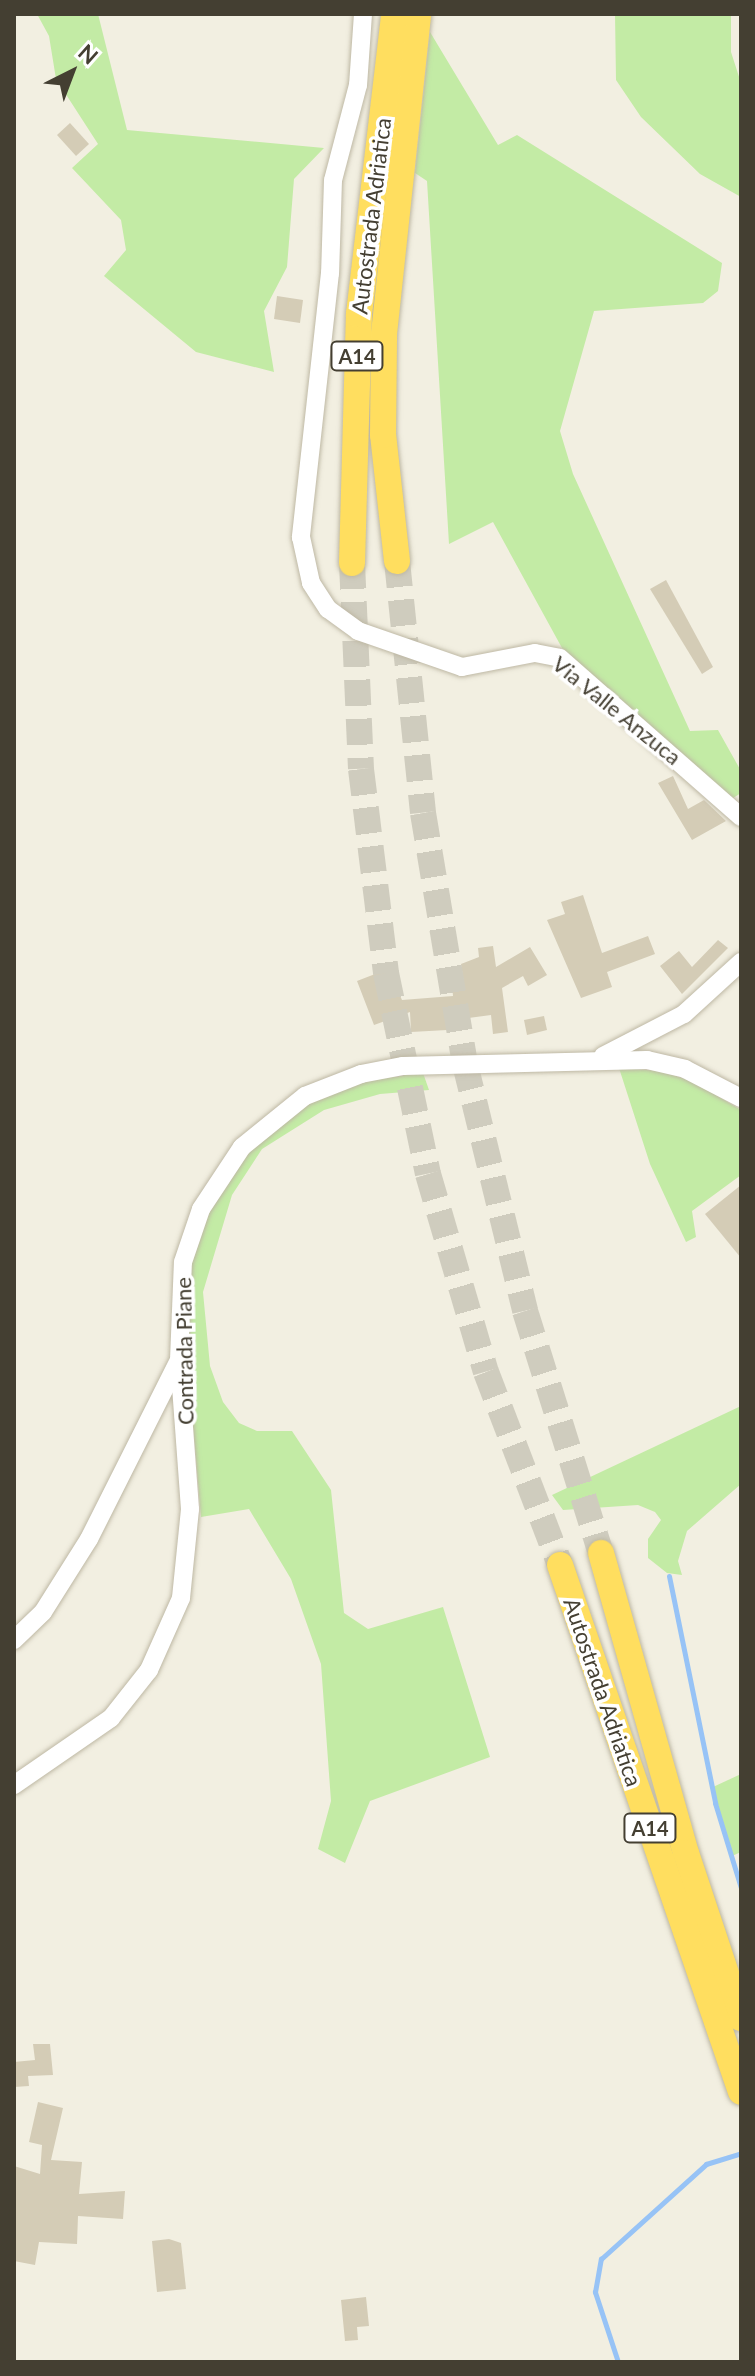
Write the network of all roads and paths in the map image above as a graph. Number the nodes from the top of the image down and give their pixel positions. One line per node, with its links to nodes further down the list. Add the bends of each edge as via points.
1 (363, 14): 7 (street, Via Valle Anzuca, via 358,85 333,180 330,273 301,537 311,583 328,609 358,631 462,667 535,653 560,658)
2 (394, 14): 4 (highway, Autostrada Adriatica / A14)
3 (418, 14): 4 (highway, Autostrada Adriatica / A14)
4 (390, 155): 5 (highway, Autostrada Adriatica / A14, via 383,407); 6 (highway, Autostrada Adriatica / A14, via 359,314)
5 (397, 561)
6 (352, 563)
7 (741, 817)
8 (741, 965): 9 (street, Contrada Piane, via 684,1014)
9 (600, 1058): 10 (street, Contrada Piane, via 685,1069); 11 (street, Contrada Piane, via 381,1069 336,1082 272,1118 216,1181 191,1234 179,1300)
10 (741, 1098)
11 (179, 1360): 14 (street, via 89,1539 43,1612); 15 (street, Contrada Piane, via 190,1509 181,1598 149,1670 111,1718)
12 (601, 1553): 16 (highway, Autostrada Adriatica / A14, via 681,1839)
13 (560, 1565): 17 (highway, Autostrada Adriatica / A14)
14 (14, 1640)
15 (14, 1785)
16 (741, 2018)
17 (741, 2092)

